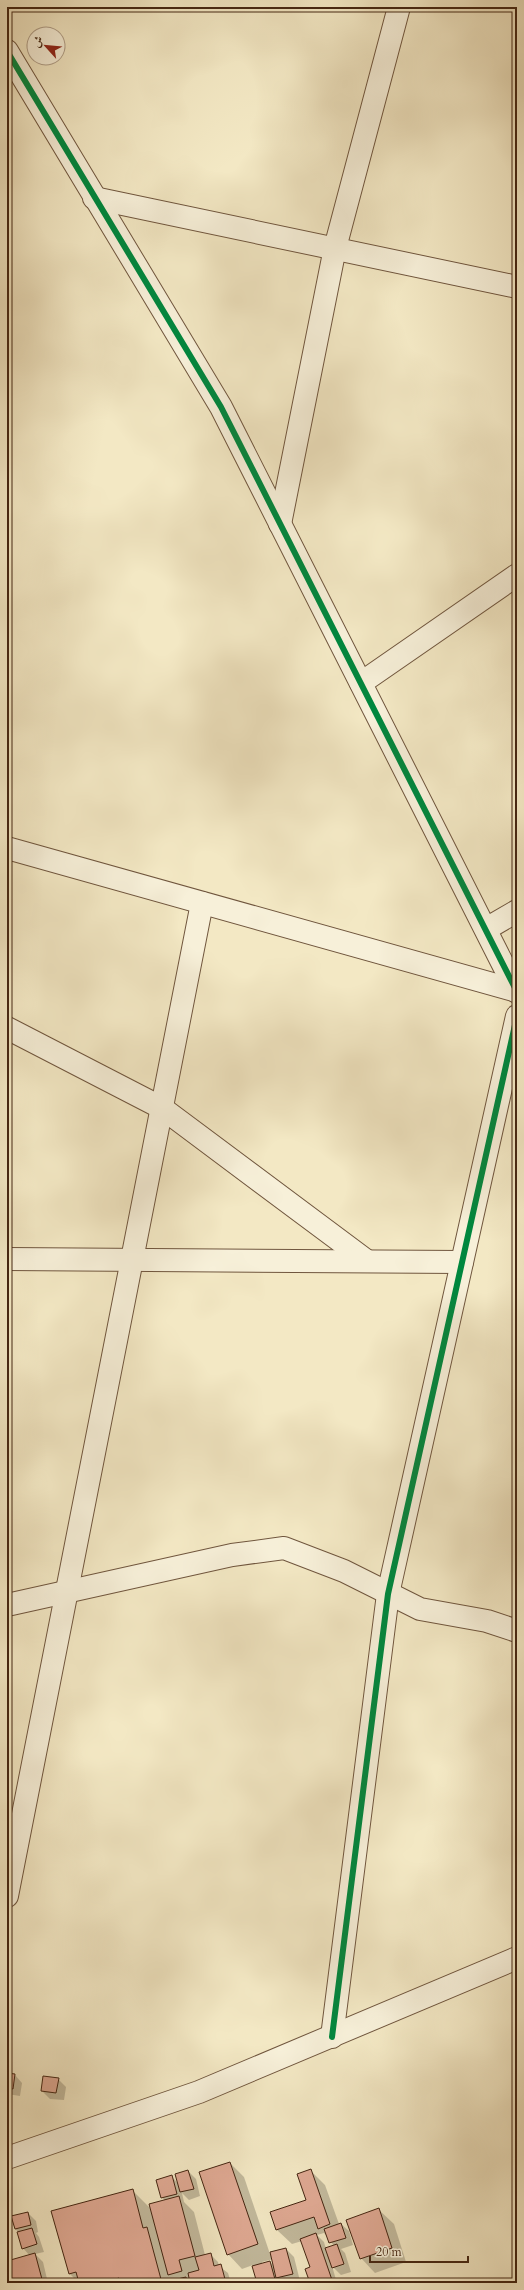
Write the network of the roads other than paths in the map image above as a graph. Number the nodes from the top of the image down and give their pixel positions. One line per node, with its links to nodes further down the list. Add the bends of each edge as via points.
1 (399, 7): 4 (street)
2 (7, 50): 3 (street)
3 (94, 198): 4 (street); 6 (street, via 221,407)
4 (335, 248): 5 (street); 6 (street)
5 (517, 287)
6 (280, 524): 8 (street)
7 (517, 575): 8 (street)
8 (360, 683): 12 (street)
9 (7, 848): 10 (street)
10 (202, 903): 13 (street); 16 (street)
11 (517, 911): 12 (street)
12 (486, 929): 13 (street)
13 (517, 991)
14 (517, 1016): 20 (street)
15 (7, 1028): 16 (street)
16 (162, 1108): 18 (street); 19 (street)
17 (7, 1259): 18 (street)
18 (133, 1259): 19 (street); 21 (street)
19 (367, 1261): 20 (street)
20 (462, 1262): 22 (street)
21 (67, 1591): 22 (street, via 232,1555 284,1548 344,1571); 23 (street); 25 (street)
22 (388, 1594): 24 (street, via 420,1609 487,1621); 27 (street)
23 (7, 1605)
24 (517, 1631)
25 (7, 1896)
26 (517, 1958): 27 (street)
27 (332, 2037): 28 (street, via 199,2092)
28 (7, 2158)

